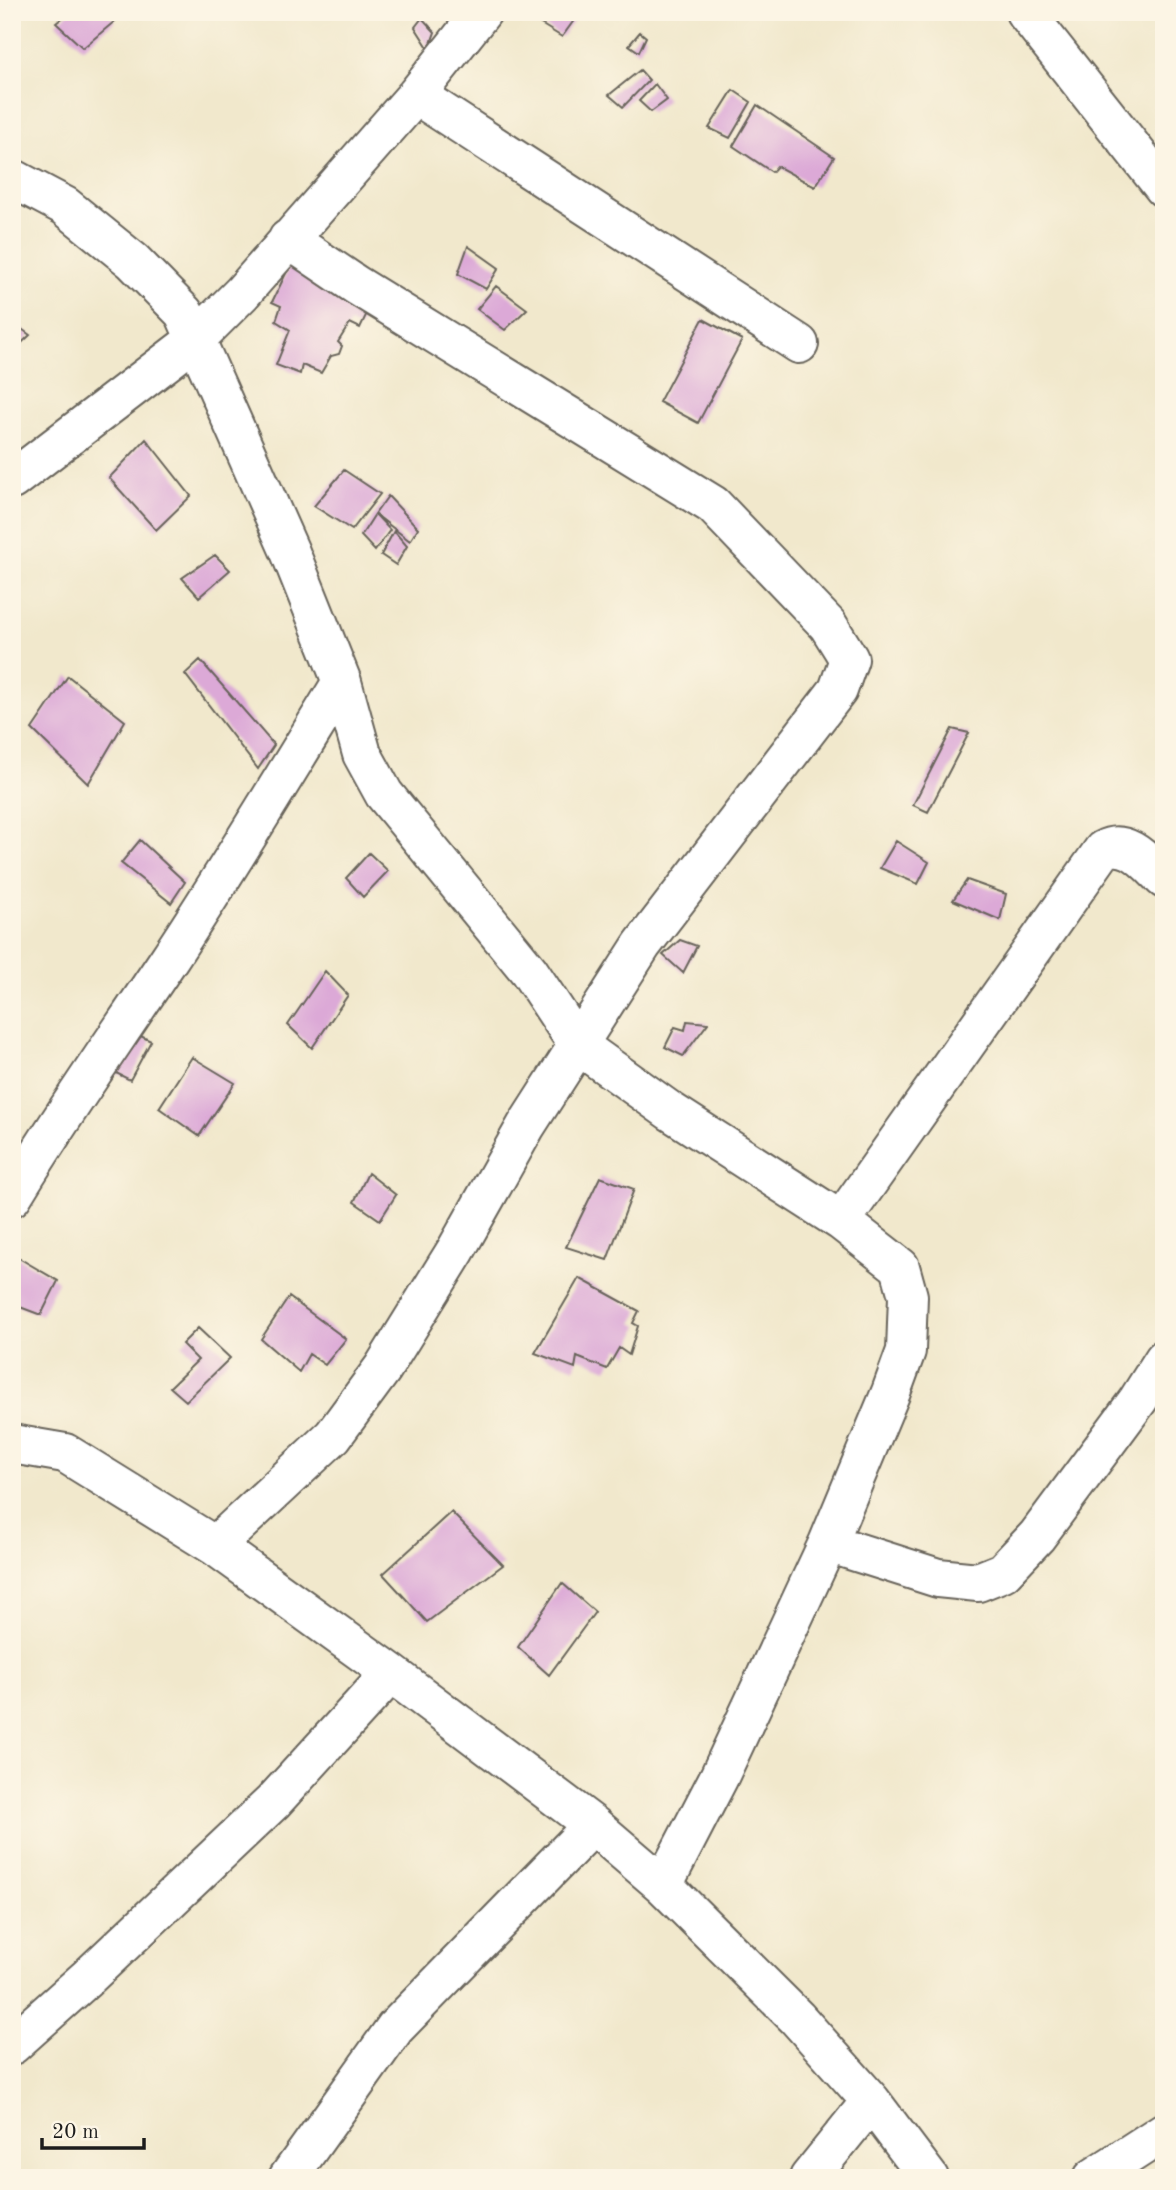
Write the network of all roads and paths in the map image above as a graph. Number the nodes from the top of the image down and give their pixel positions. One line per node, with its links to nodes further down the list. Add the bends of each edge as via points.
1 (482, 12): 3 (street)
2 (1025, 12): 5 (street)
3 (416, 95): 6 (street); 8 (street)
4 (12, 178): 7 (street, via 65,206 133,261 184,313)
5 (1164, 188)
6 (288, 239): 7 (street); 12 (street, via 713,505 828,625 849,659 838,690 642,946)
7 (195, 340): 9 (street); 10 (street, via 290,552)
8 (799, 344)
9 (12, 480)
10 (342, 682): 12 (street, via 362,754 384,794 529,971); 13 (street, via 234,858 64,1111)
11 (1164, 879): 14 (street, via 1123,845 1103,850)
12 (578, 1045): 14 (street, via 670,1111); 18 (street, via 383,1368 333,1436)
13 (12, 1197)
14 (841, 1221): 17 (street, via 900,1267 908,1296 906,1351)
15 (1164, 1359): 17 (street, via 1037,1536 1003,1572 978,1581 938,1578)
16 (12, 1444): 18 (street, via 65,1453)
17 (828, 1544): 21 (street)
18 (215, 1546): 19 (street)
19 (391, 1673): 20 (street); 22 (street, via 273,1802)
20 (593, 1825): 21 (street); 25 (street, via 395,2028)
21 (663, 1885): 23 (street, via 797,2018)
22 (12, 2045)
23 (871, 2101): 26 (street); 27 (street)
24 (1158, 2146): 28 (street)
25 (288, 2178)
26 (809, 2178)
27 (929, 2178)
28 (1093, 2178)

